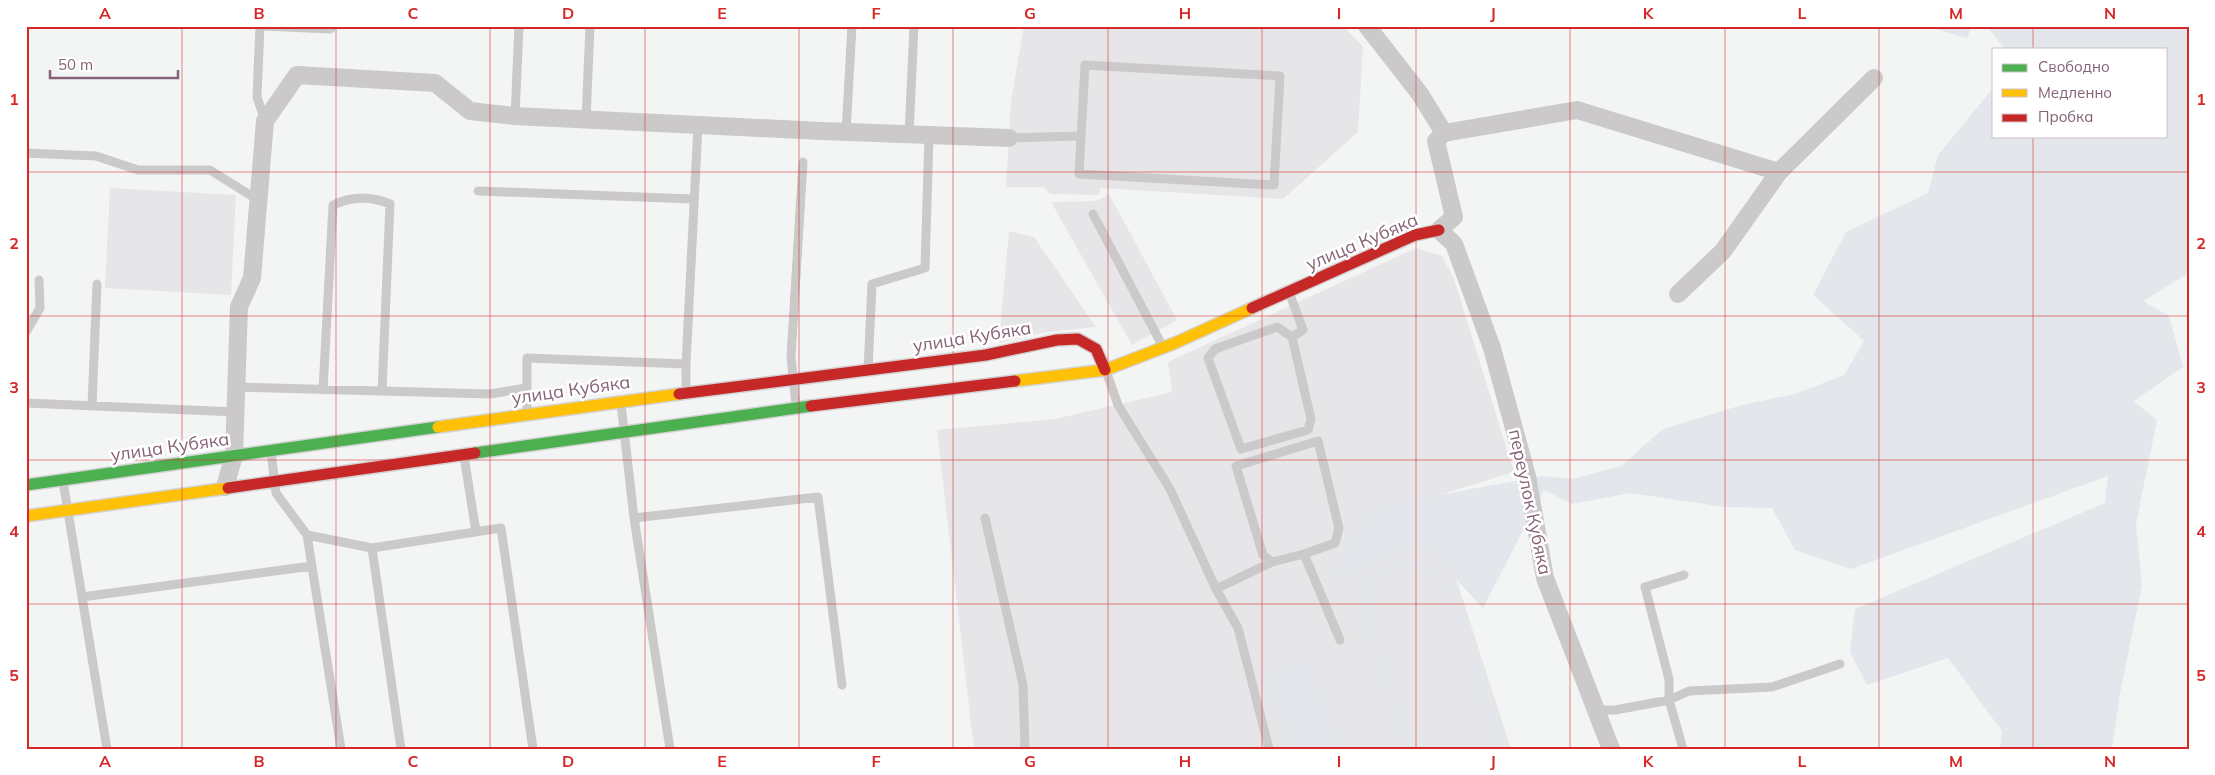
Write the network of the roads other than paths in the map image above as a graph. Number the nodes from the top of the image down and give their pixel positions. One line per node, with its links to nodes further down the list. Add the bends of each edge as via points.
1 (262, 26): 2 (lane, via 330,29); 11 (lane, via 257,97)
2 (333, 26)
3 (519, 26): 9 (lane)
4 (590, 26): 10 (lane)
5 (852, 26): 13 (lane)
6 (914, 26): 15 (lane)
7 (1367, 26): 14 (street, via 1420,94)
8 (1874, 78): 21 (street)
9 (515, 116): 10 (street); 11 (street, via 470,111 435,82 297,75)
10 (586, 120): 12 (street)
11 (265, 121): 24 (street)
12 (698, 125): 13 (street); 23 (lane)
13 (846, 132): 15 (street)
14 (1444, 133): 21 (street, via 1577,110); 26 (street, via 1436,141 1454,217)
15 (908, 135): 16 (street)
16 (929, 136): 18 (street); 35 (lane, via 925,268 872,284)
17 (1081, 136): 17 (lane, via 1079,174 1274,185 1280,76 1085,65); 18 (lane)
18 (1009, 138)
19 (26, 153): 24 (lane, via 96,156 138,170 210,170)
20 (802, 162): 37 (lane, via 791,358)
21 (1779, 172): 30 (street, via 1723,251)
22 (478, 190): 23 (lane)
23 (694, 199): 34 (lane)
24 (258, 200): 38 (street, via 252,278 239,307)
25 (1093, 214): 33 (lane)
26 (1439, 230): 29 (street, улица Кубяка, via 1415,235); 74 (street, переулок Кубяка, via 1454,244 1492,348 1527,476 1545,578)
27 (39, 280): 31 (lane, via 40,308)
28 (97, 284): 45 (lane)
29 (1289, 292): 32 (lane, via 1303,330); 33 (street, улица Кубяка)
30 (1678, 294)
31 (26, 332)
32 (1292, 337): 32 (lane, via 1311,419 1308,430 1242,449 1208,358 1215,349 1277,327)
33 (1163, 347): 36 (street, улица Кубяка)
34 (686, 364): 39 (lane, via 527,358); 42 (lane)
35 (868, 369): 36 (street, улица Кубяка, via 986,355 1057,340 1078,339 1096,349); 37 (street, улица Кубяка)
36 (1105, 370): 46 (street, улица Кубяка); 68 (lane, via 1118,405 1170,489)
37 (793, 378): 42 (street, улица Кубяка); 46 (lane)
38 (236, 387): 40 (lane); 47 (street)
39 (526, 388): 41 (lane, via 490,394); 48 (lane)
40 (323, 390): 41 (lane); 41 (lane, via 333,205 345,199 376,198 390,204)
41 (382, 391)
42 (686, 393): 43 (street, улица Кубяка)
43 (620, 401): 48 (street, улица Кубяка); 49 (lane)
44 (26, 402): 45 (lane)
45 (92, 406): 47 (lane)
46 (796, 408): 49 (street, улица Кубяка)
47 (236, 412): 52 (street)
48 (527, 414): 50 (street, улица Кубяка)
49 (624, 432): 51 (street, улица Кубяка); 59 (lane)
50 (270, 450): 52 (street, улица Кубяка); 54 (lane)
51 (464, 454): 54 (street, улица Кубяка); 61 (lane)
52 (234, 455): 53 (street, улица Кубяка); 56 (street)
53 (63, 480): 55 (street, улица Кубяка); 57 (lane)
54 (274, 481): 56 (street, улица Кубяка); 62 (lane, via 276,493)
55 (26, 486)
56 (225, 487): 57 (street, улица Кубяка)
57 (68, 510): 58 (street, улица Кубяка); 69 (lane)
58 (26, 516)
59 (634, 518): 72 (lane, via 818,497); 79 (lane)
60 (985, 518): 80 (lane, via 1023,685)
61 (476, 532): 63 (lane); 78 (lane, via 501,528)
62 (307, 535): 63 (lane); 66 (lane)
63 (372, 548): 77 (lane)
64 (1304, 554): 65 (lane); 65 (lane, via 1335,543 1339,528 1318,441 1236,466 1263,555); 70 (lane)
65 (1272, 562): 68 (lane)
66 (312, 566): 69 (lane); 76 (lane)
67 (1684, 575): 73 (lane, via 1645,587 1669,679)
68 (1216, 589): 81 (lane, via 1238,628)
69 (82, 597): 75 (lane)
70 (1340, 640)
71 (1840, 664): 73 (lane, via 1772,687 1689,691)
72 (842, 685)
73 (1669, 700): 74 (lane); 83 (lane)
74 (1597, 710): 82 (street, переулок Кубяка)
75 (107, 749)
76 (341, 749)
77 (401, 749)
78 (533, 749)
79 (670, 749)
80 (1025, 749)
81 (1270, 749)
82 (1611, 749)
83 (1683, 749)

